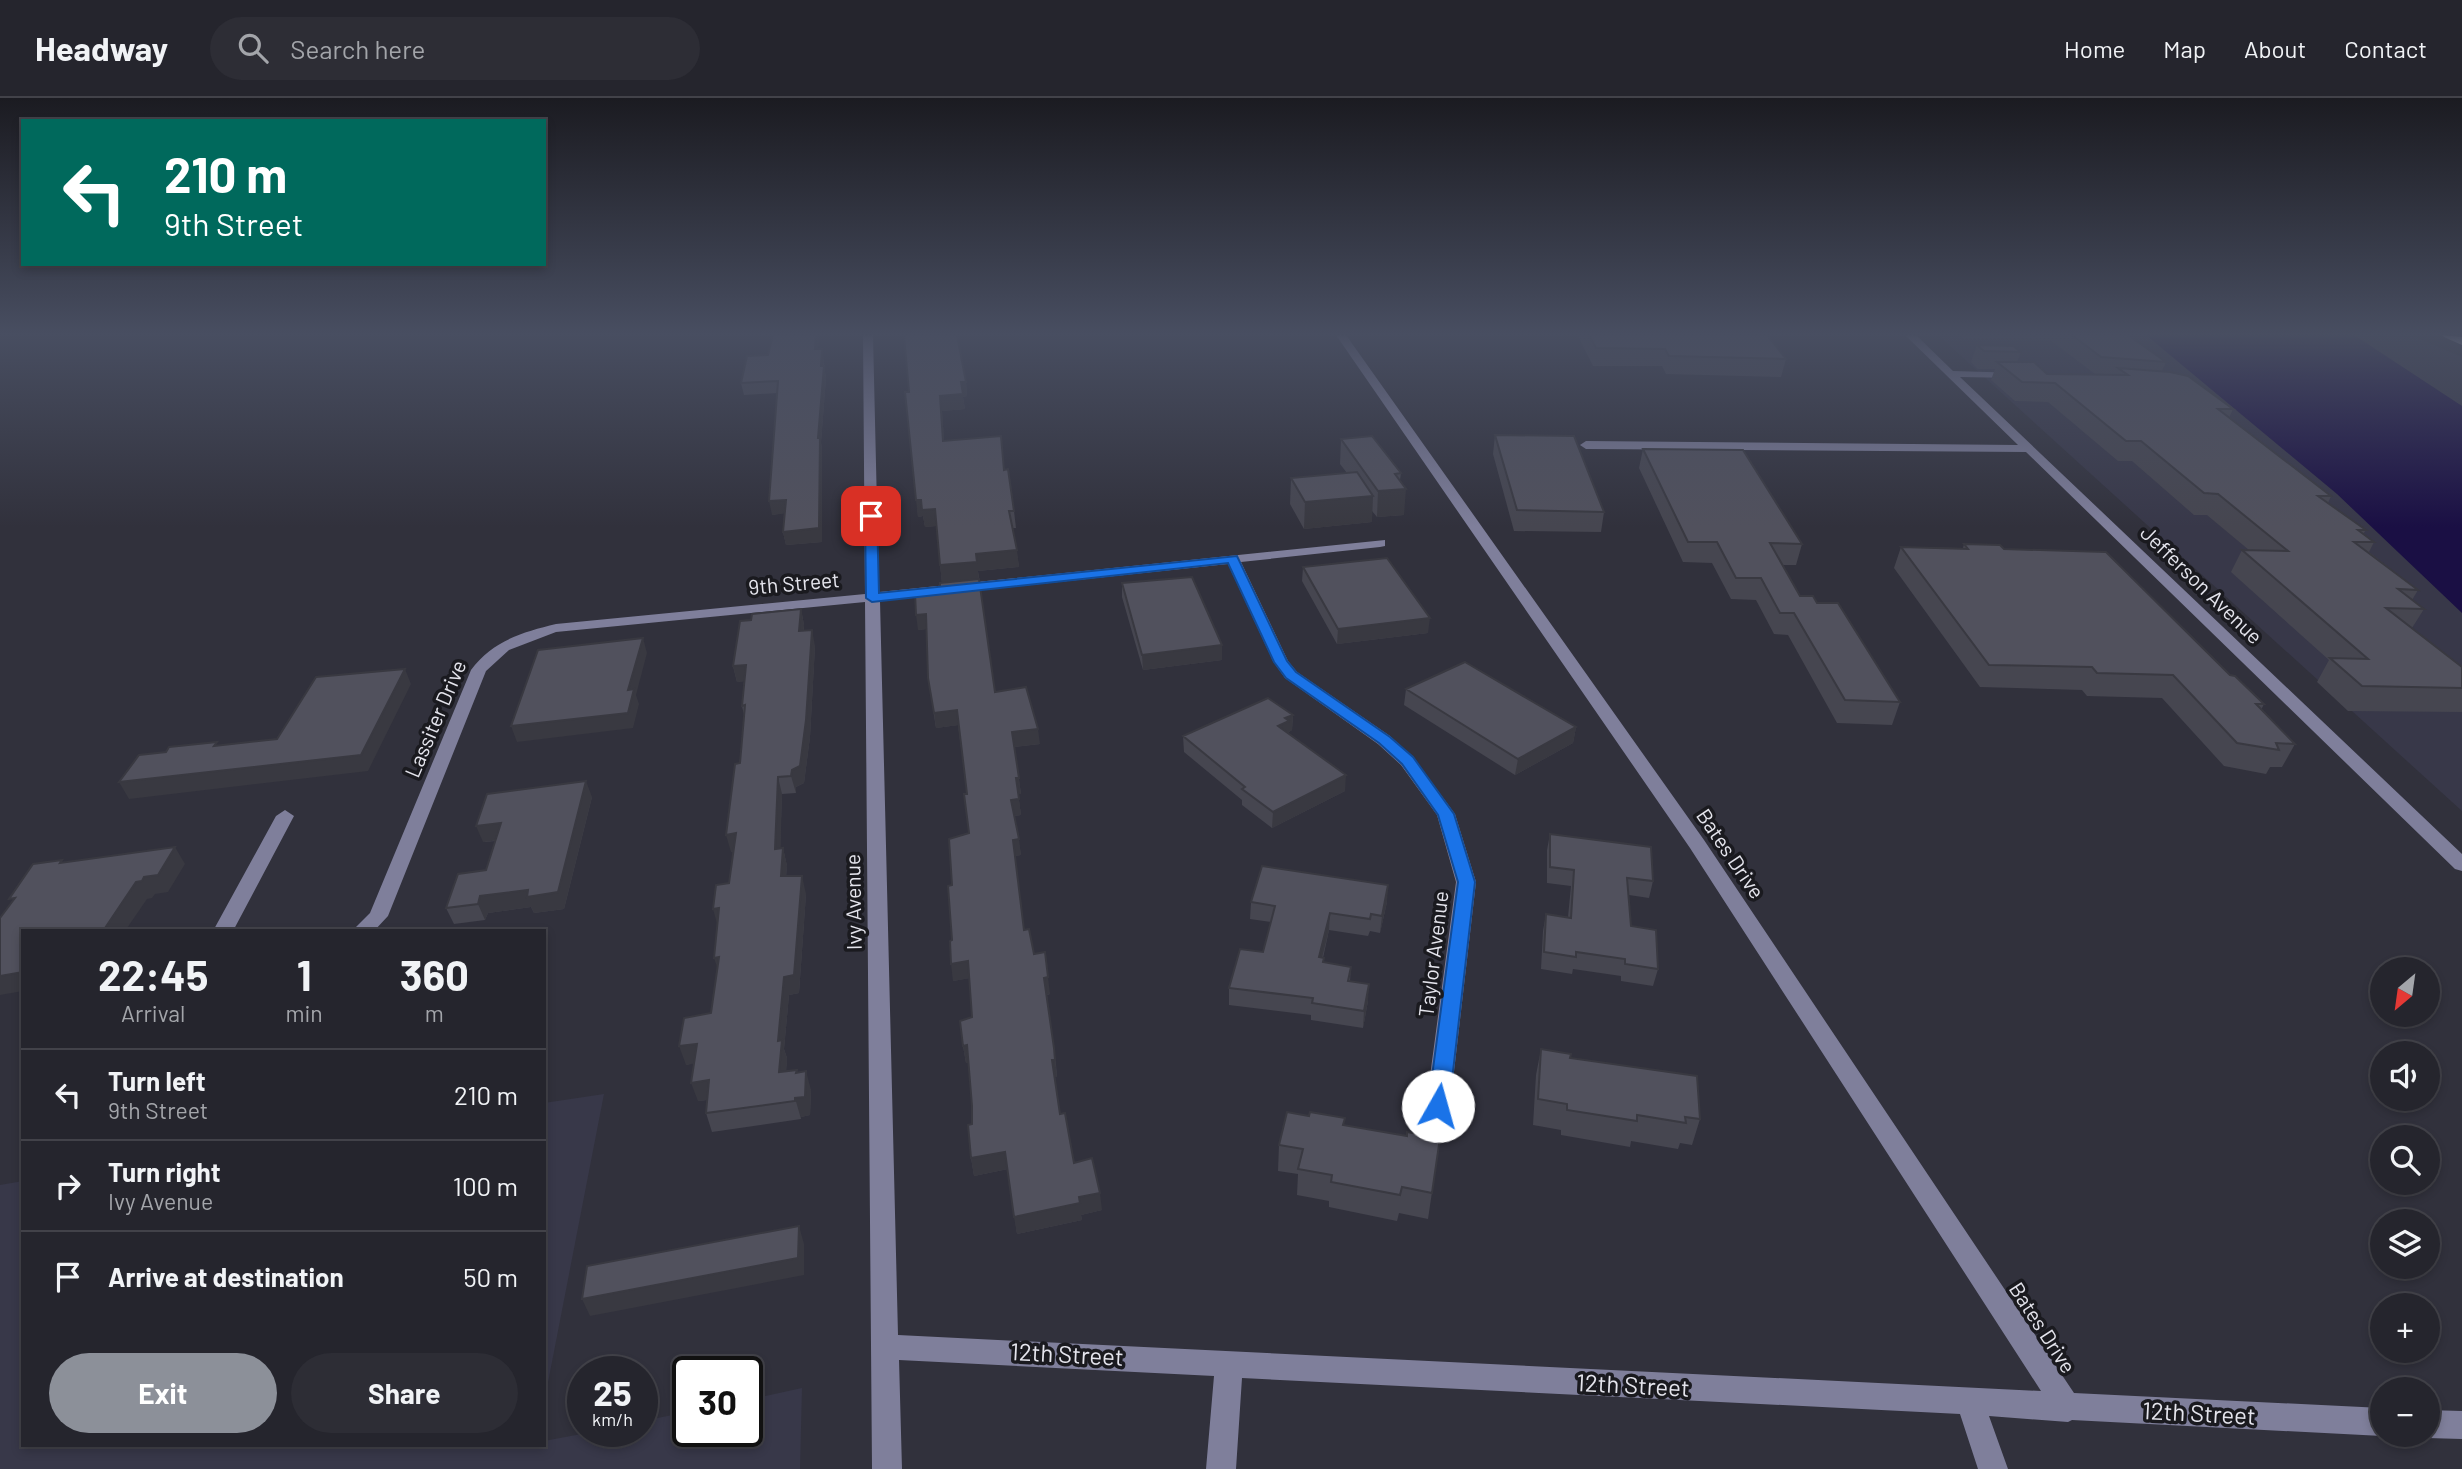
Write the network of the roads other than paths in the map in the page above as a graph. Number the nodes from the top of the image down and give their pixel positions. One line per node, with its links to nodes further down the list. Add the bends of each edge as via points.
1 (869, 399): 8 (street, Ivy Avenue)
2 (1385, 399): 18 (street, Bates Drive, via 1697,844)
3 (1977, 399): 5 (street, Jefferson Avenue)
4 (1586, 445): 5 (street)
5 (2030, 449): 11 (street, Jefferson Avenue)
6 (1380, 543): 7 (street, 9th Street)
7 (1233, 559): 8 (street, 9th Street); 14 (street, Taylor Avenue, via 1291,675 1408,761 1446,814 1466,882)
8 (872, 598): 9 (street, 9th Street); 15 (street, Ivy Avenue)
9 (629, 621): 13 (street, Lassiter Drive, via 535,633 486,659 378,916)
10 (285, 816): 12 (street)
11 (2462, 866)
12 (224, 929)
13 (364, 929)
14 (1438, 1106)
15 (885, 1347): 16 (street, 12th Street); 22 (street, Ivy Avenue)
16 (1230, 1364): 17 (street, 12th Street); 23 (street)
17 (1970, 1403): 18 (street, 12th Street); 24 (street)
18 (2068, 1408): 19 (street, 12th Street)
19 (2370, 1421)
20 (2440, 1424): 21 (street)
21 (2462, 1425)
22 (887, 1469)
23 (1221, 1469)
24 (1993, 1469)

